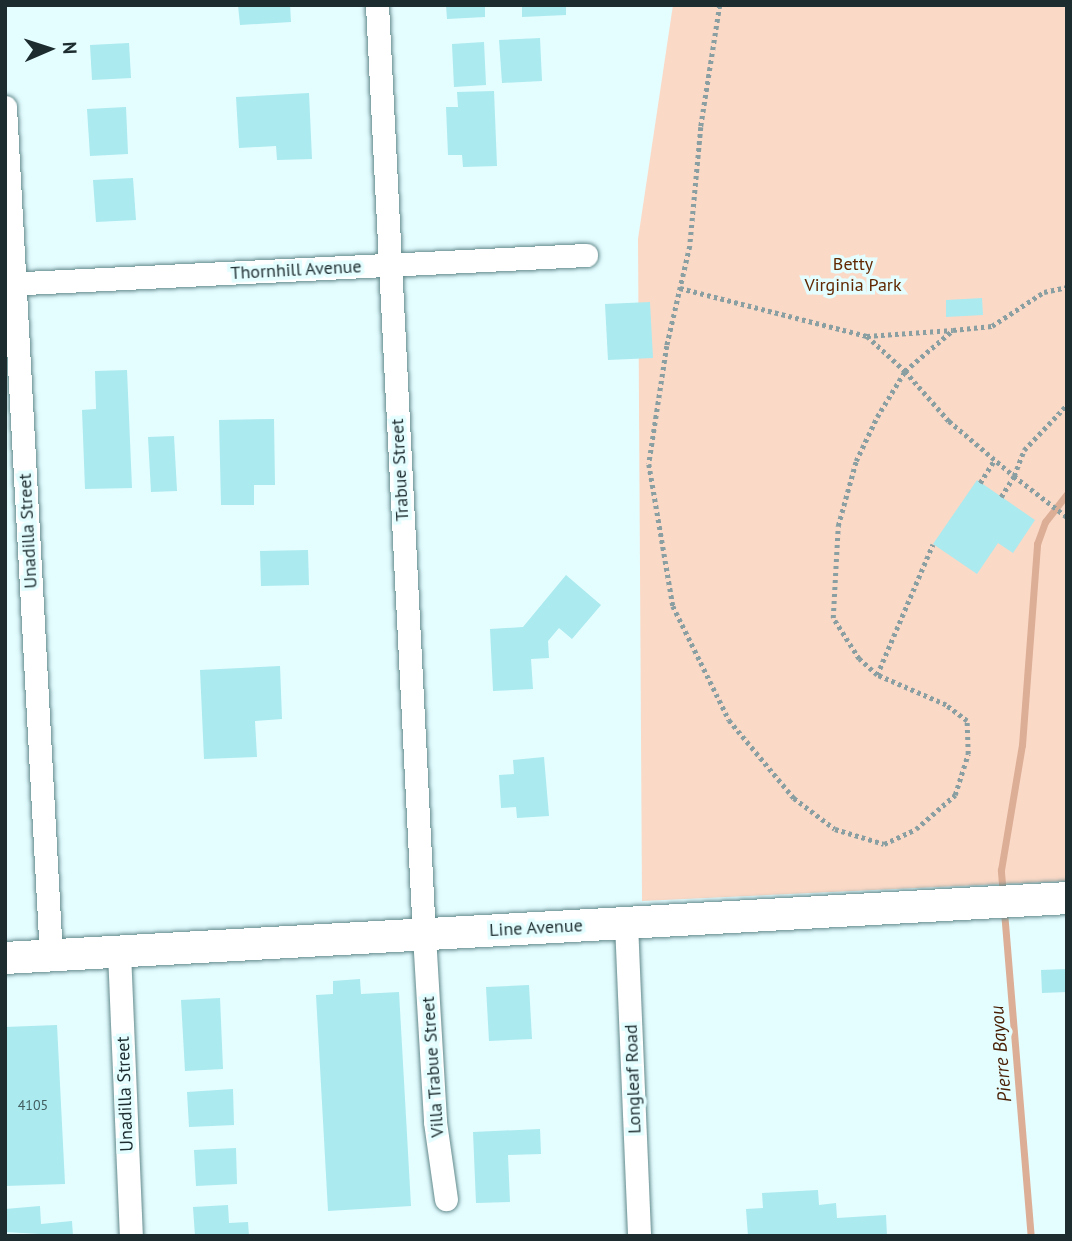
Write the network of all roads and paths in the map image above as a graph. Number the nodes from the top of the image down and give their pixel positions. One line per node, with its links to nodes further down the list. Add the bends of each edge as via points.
1 (377, 5): 5 (street, Trabue Street)
2 (720, 5): 8 (path, via 701,127 690,246)
3 (5, 107): 6 (street, Unadilla Street)
4 (586, 255): 5 (street, Thornhill Avenue)
5 (390, 266): 6 (street, Thornhill Avenue); 22 (street, Trabue Street)
6 (10, 284): 24 (street, Unadilla Street)
7 (1067, 287): 9 (path, via 1044,292 992,326)
8 (680, 288): 10 (path); 19 (path, via 649,464 673,606 729,720 794,798 835,829 884,844 916,829 955,796 968,754 967,721 946,705)
9 (953, 330): 10 (path); 11 (path)
10 (867, 336): 11 (path)
11 (905, 371): 13 (path, via 949,421); 19 (path, via 856,461 838,526 833,618 859,659)
12 (1067, 405): 14 (path, via 1024,450)
13 (994, 461): 14 (path); 15 (path)
14 (1014, 476): 16 (path); 17 (path)
15 (981, 482)
16 (1001, 497)
17 (1067, 517)
18 (933, 544): 19 (path)
19 (877, 675)
20 (1063, 898): 21 (main road, Line Avenue)
21 (626, 923): 22 (main road, Line Avenue); 28 (street, Longleaf Road)
22 (424, 935): 23 (main road, Line Avenue); 26 (street, Villa Trabue Street, via 435,1122)
23 (119, 952): 24 (main road, Line Avenue); 27 (street, Unadilla Street)
24 (51, 956): 25 (main road, Line Avenue)
25 (5, 958)
26 (446, 1199)
27 (131, 1236)
28 (639, 1236)

